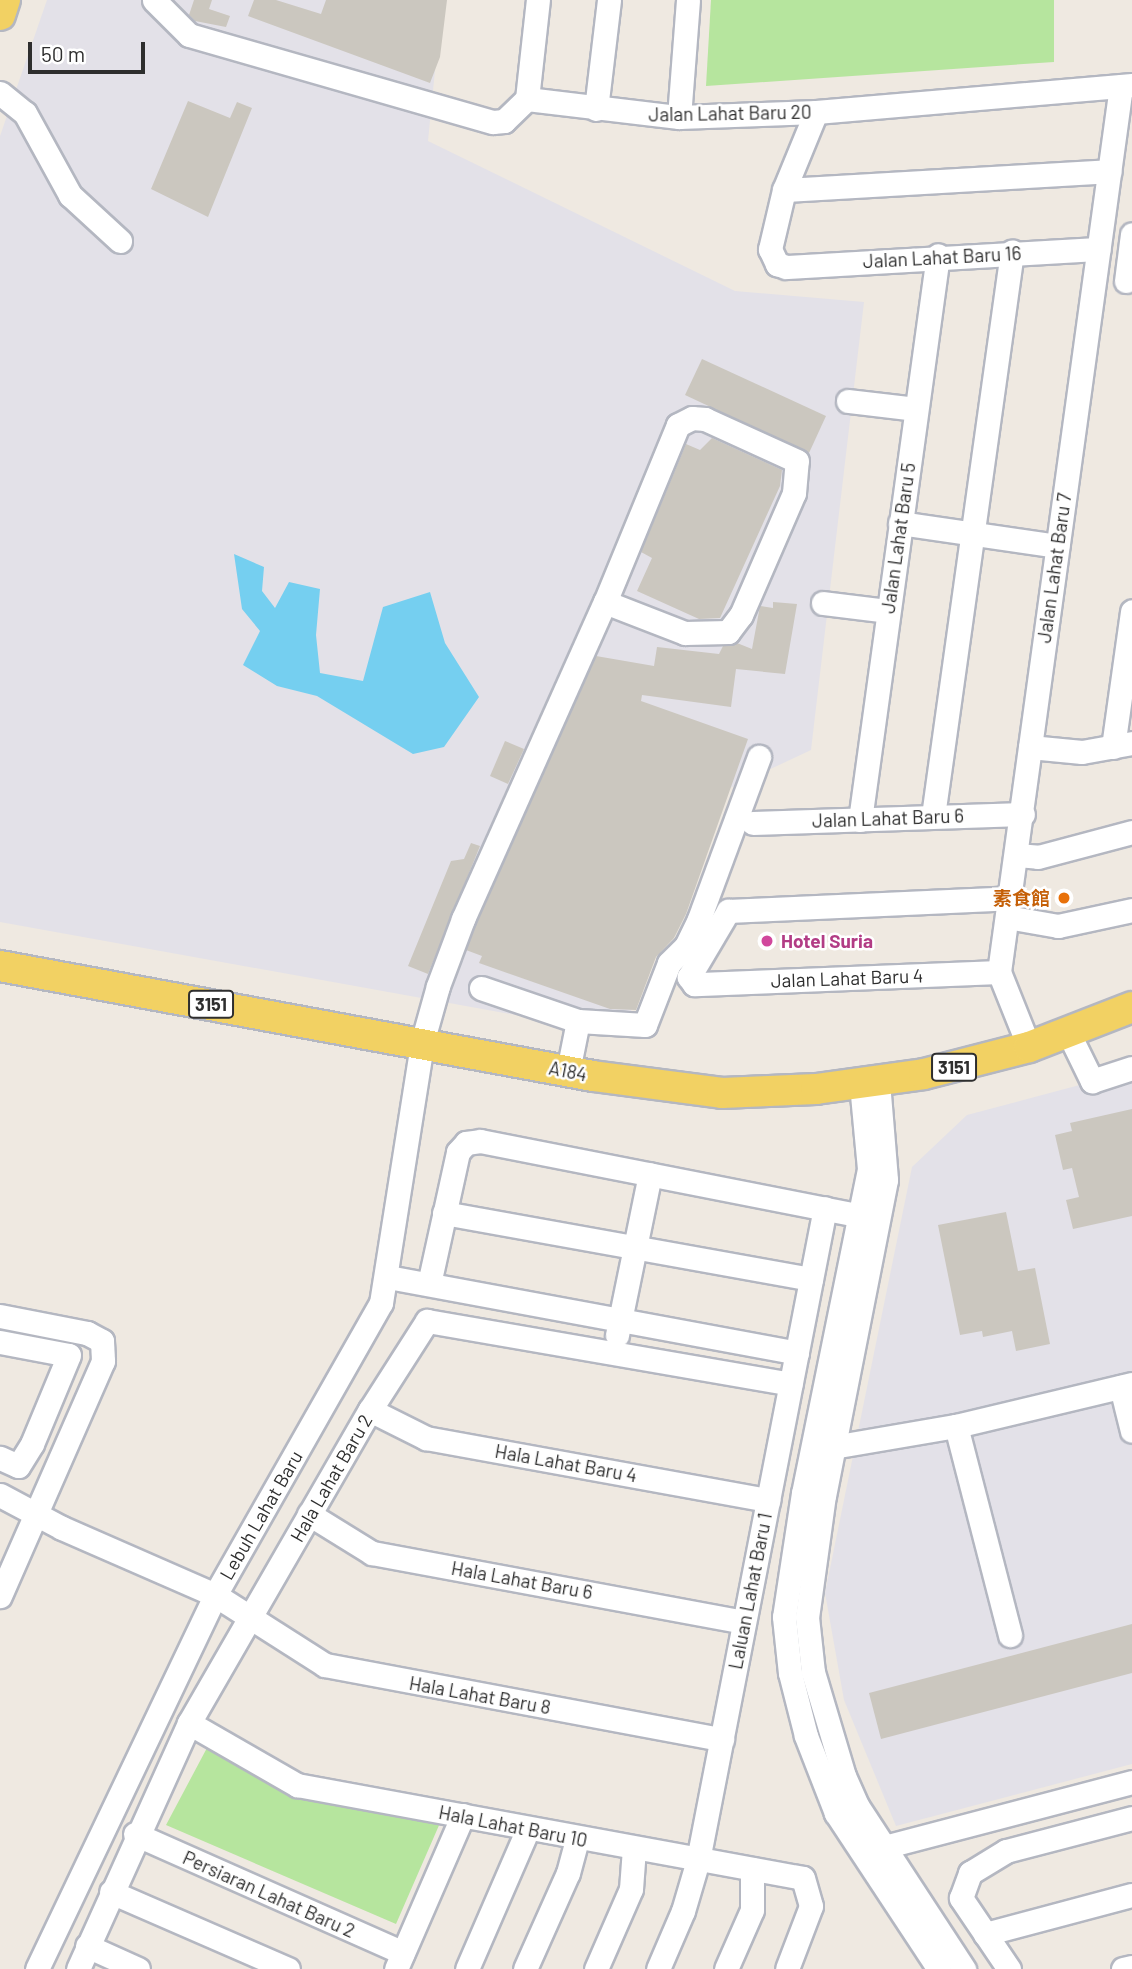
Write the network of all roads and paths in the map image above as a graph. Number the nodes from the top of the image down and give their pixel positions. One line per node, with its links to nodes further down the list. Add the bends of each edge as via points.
1 (5, 0): 6 (main road)
2 (154, 0): 9 (street, via 189,35 493,122 504,121)
3 (538, 0): 9 (street)
4 (609, 0): 10 (street)
5 (688, 0): 12 (street)
6 (0, 15)
7 (1126, 85): 11 (street, Jalan Lahat Baru 20); 13 (street, Jalan Lahat Baru 7)
8 (0, 93): 16 (street, via 25,113 70,195)
9 (527, 99): 10 (street, Jalan Lahat Baru 20)
10 (596, 109): 12 (street, Jalan Lahat Baru 20)
11 (816, 112): 12 (street, Jalan Lahat Baru 20); 14 (street)
12 (678, 117)
13 (1109, 171): 14 (street); 17 (street, Jalan Lahat Baru 7)
14 (784, 191): 19 (street, Jalan Lahat Baru 16, via 770,249 777,264)
15 (1132, 234): 20 (street)
16 (120, 241)
17 (1098, 249): 18 (street, Jalan Lahat Baru 16); 21 (street, Jalan Lahat Baru 7)
18 (1012, 252): 19 (street, Jalan Lahat Baru 16); 25 (street)
19 (938, 255): 23 (street, Jalan Lahat Baru 5)
20 (1129, 281): 21 (street)
21 (1093, 284): 26 (street, Jalan Lahat Baru 7)
22 (848, 401): 23 (street)
23 (916, 409): 24 (street, Jalan Lahat Baru 5)
24 (900, 523): 25 (street); 29 (street, Jalan Lahat Baru 5)
25 (972, 534): 26 (street); 35 (street)
26 (1057, 546): 32 (street, Jalan Lahat Baru 7)
27 (605, 602): 27 (street, Lebuh Lahat Baru, via 685,634 728,632 741,615 794,493 797,461 705,419 692,418 678,425); 48 (street, Lebuh Lahat Baru, via 463,919)
28 (822, 603): 29 (street)
29 (888, 611): 36 (street, Jalan Lahat Baru 5)
30 (1132, 611): 31 (street)
31 (1123, 745): 32 (street, via 1082,752)
32 (1030, 747): 34 (street, Jalan Lahat Baru 7)
33 (760, 757): 46 (street, via 699,919 685,946 669,963 650,1018 640,1028 610,1020)
34 (1023, 814): 35 (street, Jalan Lahat Baru 6); 39 (street, Jalan Lahat Baru 7)
35 (933, 816): 36 (street, Jalan Lahat Baru 6)
36 (860, 820): 37 (street, Jalan Lahat Baru 6)
37 (753, 823)
38 (1132, 832): 39 (street, via 1038,857)
39 (1017, 855): 40 (street, Jalan Lahat Baru 7)
40 (1008, 908): 41 (street, via 1058,926); 43 (street, Jalan Lahat Baru 7); 43 (street, Jalan Lahat Baru 4, via 727,911 689,977 694,984)
41 (1132, 910)
42 (0, 966): 48 (main road, A184 / 3151)
43 (999, 972): 49 (street, Jalan Lahat Baru 7)
44 (481, 988): 46 (street)
45 (1132, 1007): 47 (main road, A184 / 3151)
46 (578, 1021): 51 (street)
47 (1068, 1032): 49 (main road, A184 / 3151); 50 (street, via 1092,1081)
48 (422, 1043): 51 (main road, A184 / 3151); 58 (street, Lebuh Lahat Baru)
49 (1028, 1047): 52 (main road, A184 / 3151)
50 (1132, 1068)
51 (569, 1071): 52 (main road, A184 / 3151, via 722,1093)
52 (869, 1083): 56 (street)
53 (650, 1174): 54 (street); 55 (street, via 480,1141 466,1143 458,1152); 57 (street)
54 (825, 1208): 56 (street); 59 (street, Laluan Lahat Baru 1)
55 (444, 1213): 57 (street); 60 (street)
56 (869, 1217): 72 (street)
57 (635, 1247): 59 (street); 62 (street)
58 (388, 1277): 60 (street); 79 (street, Lebuh Lahat Baru, via 381,1303)
59 (811, 1279): 65 (street, Laluan Lahat Baru 1)
60 (429, 1284): 62 (street)
61 (0, 1316): 74 (street, via 87,1333 102,1341 103,1361)
62 (620, 1320): 64 (street); 65 (street)
63 (0, 1342): 71 (street, via 69,1355)
64 (614, 1352): 66 (street, Hala Lahat Baru 2); 68 (street, Hala Lahat Baru 2, via 427,1321)
65 (797, 1353): 66 (street, Laluan Lahat Baru 1)
66 (791, 1384): 76 (street, Laluan Lahat Baru 1)
67 (1127, 1386): 69 (street); 70 (street)
68 (370, 1410): 76 (street, Hala Lahat Baru 4, via 426,1438); 77 (street, Hala Lahat Baru 2)
69 (956, 1426): 72 (street); 83 (street)
70 (1132, 1431)
71 (32, 1444): 73 (street, via 18,1465); 74 (street)
72 (822, 1449): 92 (street, via 807,1617 813,1672 844,1776); 94 (street, via 786,1585 784,1617 790,1673 806,1736 831,1800)
73 (0, 1458)
74 (60, 1460): 78 (street)
75 (0, 1495): 78 (street, Hala Lahat Baru 8)
76 (768, 1500): 82 (street, Laluan Lahat Baru 1)
77 (309, 1514): 81 (street, Hala Lahat Baru 2); 82 (street, Hala Lahat Baru 6, via 372,1553)
78 (37, 1515): 79 (street, Hala Lahat Baru 8); 80 (street)
79 (215, 1595): 81 (street, Hala Lahat Baru 8); 103 (street, Lebuh Lahat Baru)
80 (0, 1596)
81 (249, 1619): 84 (street, Hala Lahat Baru 2); 85 (street, Hala Lahat Baru 8, via 337,1669)
82 (744, 1622): 85 (street, Laluan Lahat Baru 1)
83 (1010, 1635)
84 (189, 1723): 87 (street, Hala Lahat Baru 10, via 297,1785); 90 (street, Hala Lahat Baru 2)
85 (722, 1739): 95 (street, Laluan Lahat Baru 1)
86 (1132, 1782): 92 (street)
87 (463, 1815): 89 (street, Hala Lahat Baru 10); 101 (street)
88 (1132, 1818): 99 (street, via 1006,1851 970,1873 961,1898)
89 (528, 1829): 91 (street, Hala Lahat Baru 10); 107 (street)
90 (135, 1835): 97 (street, Hala Lahat Baru 2); 101 (street, Persiaran Lahat Baru 2)
91 (577, 1839): 93 (street, Hala Lahat Baru 10); 108 (street, via 568,1873)
92 (884, 1847): 94 (street); 114 (street)
93 (634, 1848): 95 (street, Hala Lahat Baru 10); 109 (street, via 631,1889)
94 (863, 1859): 113 (street)
95 (698, 1860): 96 (street, Hala Lahat Baru 10); 110 (street, Laluan Lahat Baru 1)
96 (752, 1869): 111 (street, via 752,1910); 112 (street, Hala Lahat Baru 10, via 803,1878 811,1906)
97 (111, 1892): 100 (street, Hala Lahat Baru 2); 106 (street)
98 (1132, 1895): 99 (street)
99 (985, 1934): 115 (street)
100 (87, 1947): 104 (street, Hala Lahat Baru 2); 105 (street)
101 (399, 1961)
102 (1132, 1967): 116 (street)
103 (37, 1969)
104 (78, 1969)
105 (138, 1969)
106 (288, 1969)
107 (467, 1969)
108 (525, 1969)
109 (596, 1969)
110 (658, 1969)
111 (726, 1969)
112 (787, 1969)
113 (939, 1969)
114 (964, 1969)
115 (1009, 1969)
116 (1123, 1969)

